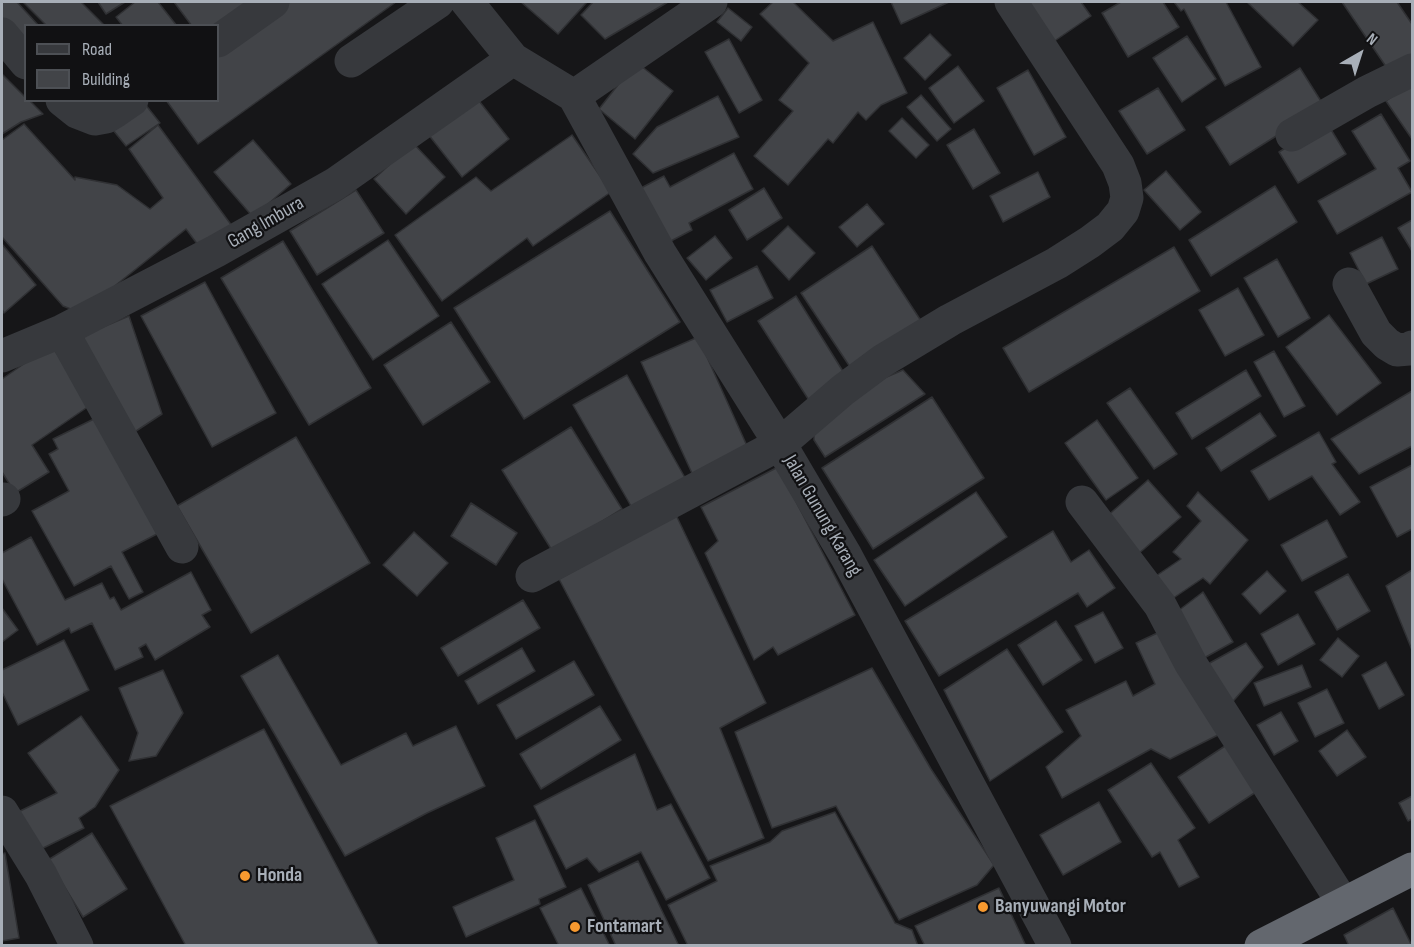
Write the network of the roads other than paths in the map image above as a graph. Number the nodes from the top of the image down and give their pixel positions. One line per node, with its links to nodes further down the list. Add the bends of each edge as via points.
1 (273, 2): 7 (street)
2 (438, 2): 10 (street)
3 (467, 2): 8 (street)
4 (711, 2): 12 (street)
5 (1011, 2): 20 (street, via 1118,165 1125,183 1123,211 1110,226 1058,263 882,361)
6 (2, 34): 9 (street)
7 (219, 40)
8 (513, 59): 12 (street); 17 (street, Gang Imbura, via 335,184)
9 (24, 61)
10 (351, 61)
11 (1413, 70): 15 (street)
12 (574, 96): 20 (street, Jalan Gunung Karang, via 660,253)
13 (64, 102): 14 (street, via 95,119 106,117)
14 (129, 102)
15 (1292, 135)
16 (1348, 284): 18 (street, via 1376,333 1387,344 1397,350)
17 (62, 331): 19 (street, Gang Imbura); 22 (street)
18 (1413, 347)
19 (2, 356)
20 (780, 444): 23 (street); 28 (street, Jalan Gunung Karang, via 846,556)
21 (1082, 502): 26 (street, via 1160,605 1191,664)
22 (182, 547)
23 (532, 576)
24 (2, 812): 27 (street, via 41,874)
25 (1413, 869): 26 (highway)
26 (1343, 903): 29 (highway)
27 (76, 945)
28 (1055, 945)
29 (1261, 945)

